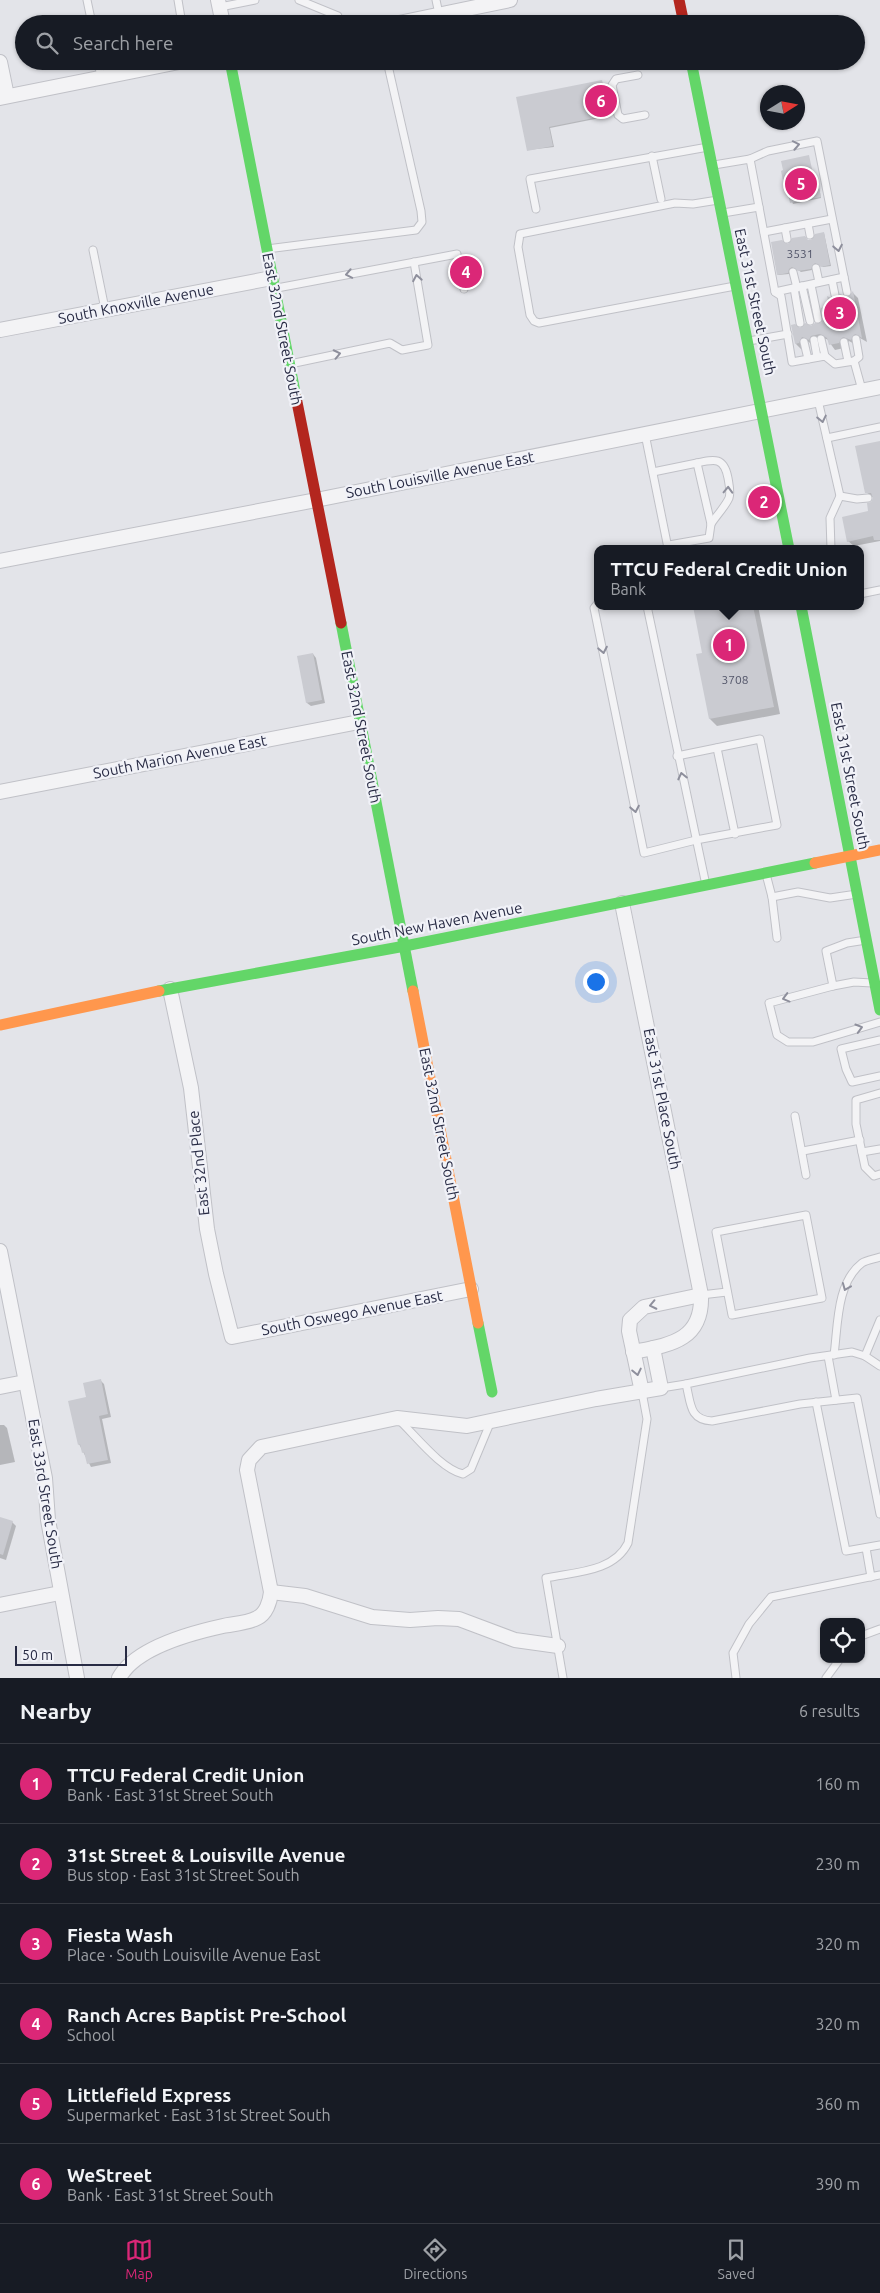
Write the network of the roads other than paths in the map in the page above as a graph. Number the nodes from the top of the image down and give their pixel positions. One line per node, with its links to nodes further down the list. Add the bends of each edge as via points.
1 (87, 0): 10 (lane)
2 (178, 0): 11 (lane)
3 (255, 0): 8 (lane)
4 (299, 0): 12 (lane)
5 (436, 0): 9 (lane)
6 (510, 0): 9 (street)
7 (679, 0): 14 (street)
8 (219, 3)
9 (439, 14): 13 (street)
10 (90, 15)
11 (180, 15)
12 (336, 15)
13 (434, 15)
14 (682, 15)
15 (0, 62): 23 (street)
16 (100, 70): 22 (lane)
17 (120, 70): 22 (street)
18 (232, 70): 40 (street, East 32nd Street South)
19 (389, 70): 40 (lane, via 422,222 416,230)
20 (693, 70): 25 (street, East 31st Street South)
21 (638, 74): 24 (lane, via 616,79 612,85 618,115 623,120)
22 (101, 78): 23 (street)
23 (3, 97)
24 (645, 115)
25 (708, 147): 26 (lane); 28 (street, East 31st Street South)
26 (652, 156): 29 (lane); 32 (lane, via 530,179)
27 (750, 159): 28 (lane); 31 (lane); 34 (lane, one-way to 34, via 768,151 817,142)
28 (712, 165): 30 (street, East 31st Street South)
29 (661, 199)
30 (719, 200): 33 (street, East 31st Street South); 50 (lane, via 675,204 520,234 518,247 530,315 539,323)
31 (759, 207): 33 (lane); 37 (lane)
32 (536, 210)
33 (721, 214): 50 (street, East 31st Street South)
34 (832, 219): 35 (lane); 45 (lane, one-way to 45)
35 (808, 224): 36 (lane); 38 (lane)
36 (785, 228): 37 (lane); 39 (lane)
37 (764, 232): 53 (lane)
38 (810, 235)
39 (787, 239)
40 (266, 249): 48 (street, East 32nd Street South)
41 (93, 250): 56 (lane)
42 (414, 262): 48 (lane, one-way to 48); 52 (lane, via 457,254); 70 (lane, one-way to 42, via 390,343 402,350 428,345)
43 (816, 268): 47 (lane)
44 (793, 272): 51 (lane)
45 (844, 277): 46 (lane); 54 (lane)
46 (832, 280): 47 (lane); 55 (lane)
47 (819, 282): 49 (lane)
48 (273, 283): 56 (street, South Knoxville Avenue); 70 (street, East 32nd Street South)
49 (811, 284): 51 (lane); 57 (lane)
50 (735, 286): 63 (street, East 31st Street South)
51 (798, 287): 53 (lane); 58 (lane); 59 (lane)
52 (464, 289)
53 (775, 292): 61 (lane, via 781,296)
54 (847, 292)
55 (835, 295)
56 (105, 309): 60 (street, South Knoxville Avenue)
57 (818, 319)
58 (810, 321)
59 (800, 323)
60 (0, 330)
61 (788, 334): 63 (lane); 68 (lane, via 792,362)
62 (856, 339): 69 (lane, via 859,356)
63 (747, 342): 74 (street, East 31st Street South)
64 (804, 342): 68 (lane)
65 (844, 342): 69 (lane)
66 (825, 356): 67 (lane); 67 (lane, via 818,340); 69 (lane, via 835,364)
67 (817, 358): 68 (lane)
68 (808, 359)
69 (851, 361): 72 (lane)
70 (289, 365): 82 (street, East 32nd Street South)
71 (880, 387): 72 (street, South Louisville Avenue East)
72 (862, 390): 73 (street, South Louisville Avenue East)
73 (818, 400): 74 (street, South Louisville Avenue East); 77 (lane, one-way to 77)
74 (762, 412): 76 (street, South Louisville Avenue East); 86 (street, East 31st Street South)
75 (880, 427): 77 (lane)
76 (645, 434): 79 (lane); 82 (street, South Louisville Avenue East)
77 (827, 438): 80 (lane)
78 (697, 463): 79 (lane); 83 (lane); 83 (lane, one-way to 78, via 729,497 726,468 713,459)
79 (654, 472): 84 (lane)
80 (840, 496): 81 (lane); 87 (lane, via 830,518)
81 (868, 498)
82 (316, 500): 88 (street, South Louisville Avenue East); 94 (street, East 32nd Street South)
83 (711, 524): 85 (lane, via 709,538)
84 (669, 545)
85 (678, 545)
86 (788, 545)
87 (831, 545)
88 (0, 561)
89 (880, 590): 90 (lane)
90 (864, 593)
91 (594, 610): 99 (lane, one-way to 99, via 644,853)
92 (648, 610): 96 (lane)
93 (802, 610): 101 (street, East 31st Street South)
94 (360, 722): 97 (street, South Marion Avenue East); 109 (street, East 32nd Street South)
95 (717, 748): 96 (lane); 98 (lane); 98 (lane, via 760,739 777,825)
96 (677, 756): 99 (lane, one-way to 96)
97 (0, 792)
98 (735, 834): 99 (lane)
99 (696, 840): 103 (lane)
100 (880, 850): 101 (street, South New Haven Avenue)
101 (850, 856): 102 (street, South New Haven Avenue); 104 (street, East 31st Street South)
102 (766, 873): 103 (street, South New Haven Avenue); 105 (lane)
103 (706, 885): 106 (street, South New Haven Avenue)
104 (858, 894): 105 (lane, via 830,898 798,892); 108 (street, East 31st Street South)
105 (772, 897): 107 (lane)
106 (622, 903): 109 (street, South New Haven Avenue); 130 (street, East 31st Place South)
107 (777, 938)
108 (866, 940): 110 (street, East 31st Street South); 111 (lane, via 826,951)
109 (405, 946): 112 (street, South New Haven Avenue); 128 (street, East 32nd Street South)
110 (875, 983): 111 (lane); 113 (street, East 31st Street South)
111 (833, 986): 114 (lane, one-way to 114, via 768,1003 777,1035 788,1042 813,1042)
112 (170, 989): 115 (street, South New Haven Avenue); 132 (street, East 32nd Place, via 191,1088 207,1229)
113 (880, 1010)
114 (880, 1022)
115 (0, 1025)
116 (880, 1040): 117 (lane, via 841,1049 852,1082)
117 (880, 1076)
118 (880, 1093): 120 (lane, via 856,1100)
119 (795, 1116): 122 (lane)
120 (860, 1140): 122 (lane); 123 (lane)
121 (880, 1149): 123 (lane)
122 (803, 1151): 125 (lane)
123 (862, 1152): 124 (lane, via 865,1167 874,1176)
124 (880, 1174)
125 (806, 1175)
126 (0, 1251): 138 (street, East 33rd Street South)
127 (880, 1257): 135 (lane, one-way to 135, via 863,1262 851,1274 843,1293)
128 (471, 1289): 132 (street, South Oswego Avenue East); 142 (street, East 32nd Street South)
129 (727, 1292): 129 (lane, via 716,1232 806,1215 822,1298 732,1315); 130 (lane)
130 (701, 1295): 133 (street, East 31st Place South, via 700,1318 693,1328 680,1340); 134 (street, one-way to 134, via 644,1307 636,1313 630,1320 628,1331)
131 (880, 1320): 136 (lane)
132 (232, 1337)
133 (653, 1348): 134 (street, East 31st Place South); 141 (street)
134 (633, 1352): 143 (street, one-way to 143)
135 (831, 1355): 136 (lane, via 852,1352); 139 (lane); 144 (lane)
136 (865, 1356): 137 (lane)
137 (880, 1366)
138 (25, 1382): 140 (street); 154 (street, East 33rd Street South, via 45,1478)
139 (686, 1384): 141 (lane); 145 (lane, via 694,1415 702,1421)
140 (0, 1386)
141 (661, 1388): 143 (street)
142 (492, 1392)
143 (642, 1392): 147 (street); 158 (lane, via 647,1419 628,1543 623,1554 613,1562 546,1578)
144 (836, 1400): 145 (lane); 148 (lane, via 857,1398)
145 (816, 1402): 150 (lane, via 846,1552)
146 (397, 1418): 147 (street, via 467,1426); 147 (lane, via 445,1465 463,1474 471,1469); 153 (street, via 273,1443 254,1453 246,1470 247,1480)
147 (491, 1421)
148 (880, 1514)
149 (880, 1545): 150 (lane)
150 (866, 1548): 152 (lane)
151 (880, 1575): 152 (lane)
152 (871, 1577): 163 (lane, via 771,1597 749,1624 733,1653)
153 (271, 1592): 158 (street, via 305,1596 372,1616 410,1620 459,1619 515,1640); 161 (street, via 267,1606 257,1618 176,1639 125,1667)
154 (60, 1594): 155 (street); 160 (street, East 33rd Street South)
155 (0, 1605)
156 (880, 1629): 157 (lane)
157 (865, 1635)
158 (558, 1646): 162 (lane)
159 (837, 1663): 164 (lane)
160 (77, 1678)
161 (119, 1678)
162 (563, 1678)
163 (736, 1678)
164 (826, 1678)

